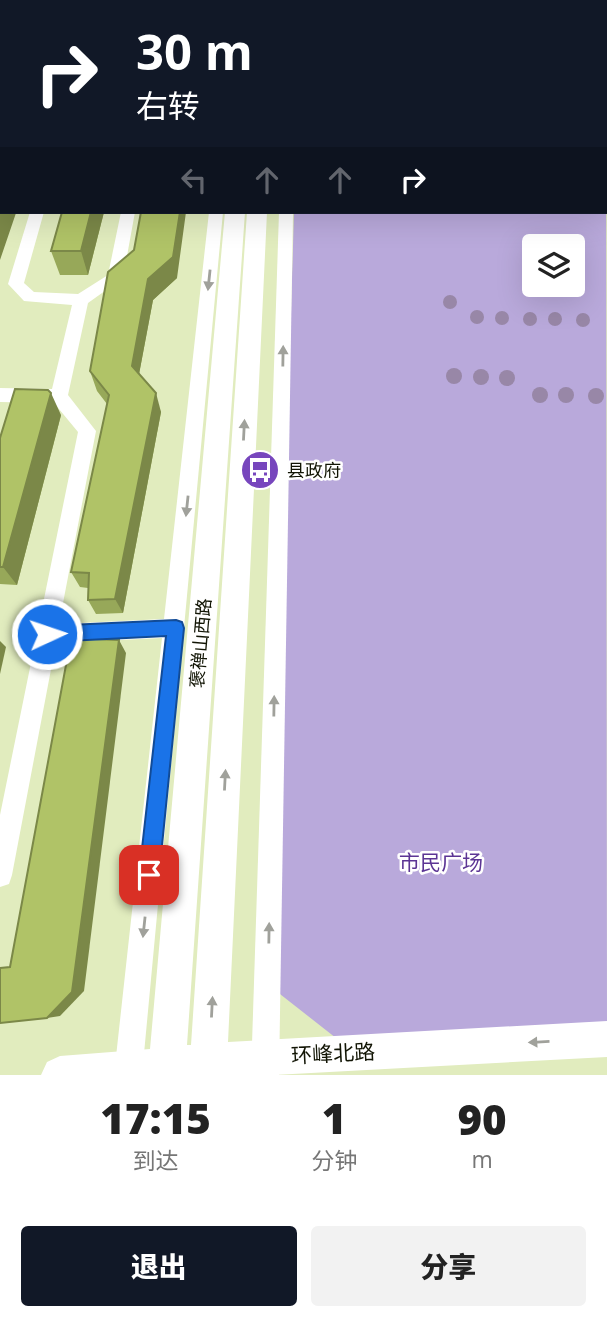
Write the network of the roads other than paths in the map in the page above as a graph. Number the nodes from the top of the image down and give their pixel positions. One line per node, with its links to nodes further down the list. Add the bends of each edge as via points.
1 (36, 214): 7 (street, via 16,284 30,297)
2 (128, 214): 7 (street, via 115,278)
3 (216, 214): 10 (street, one-way to 10)
4 (235, 214): 16 (main road, 褒禅山西路)
5 (257, 214): 15 (main road, 褒禅山西路, one-way to 5)
6 (286, 214): 14 (street, one-way to 6)
7 (81, 300): 9 (street)
8 (0, 395): 9 (street)
9 (59, 396): 11 (street, via 87,431)
10 (176, 628): 11 (street); 17 (street, one-way to 17)
11 (47, 634): 12 (street)
12 (0, 875)
13 (607, 1039): 14 (main road, 环峰北路, one-way to 14)
14 (266, 1066): 15 (main road, 环峰北路)
15 (208, 1068): 16 (main road, 环峰北路)
16 (167, 1070): 17 (main road, 环峰北路)
17 (128, 1071): 18 (main road, 环峰北路)
18 (60, 1075)

